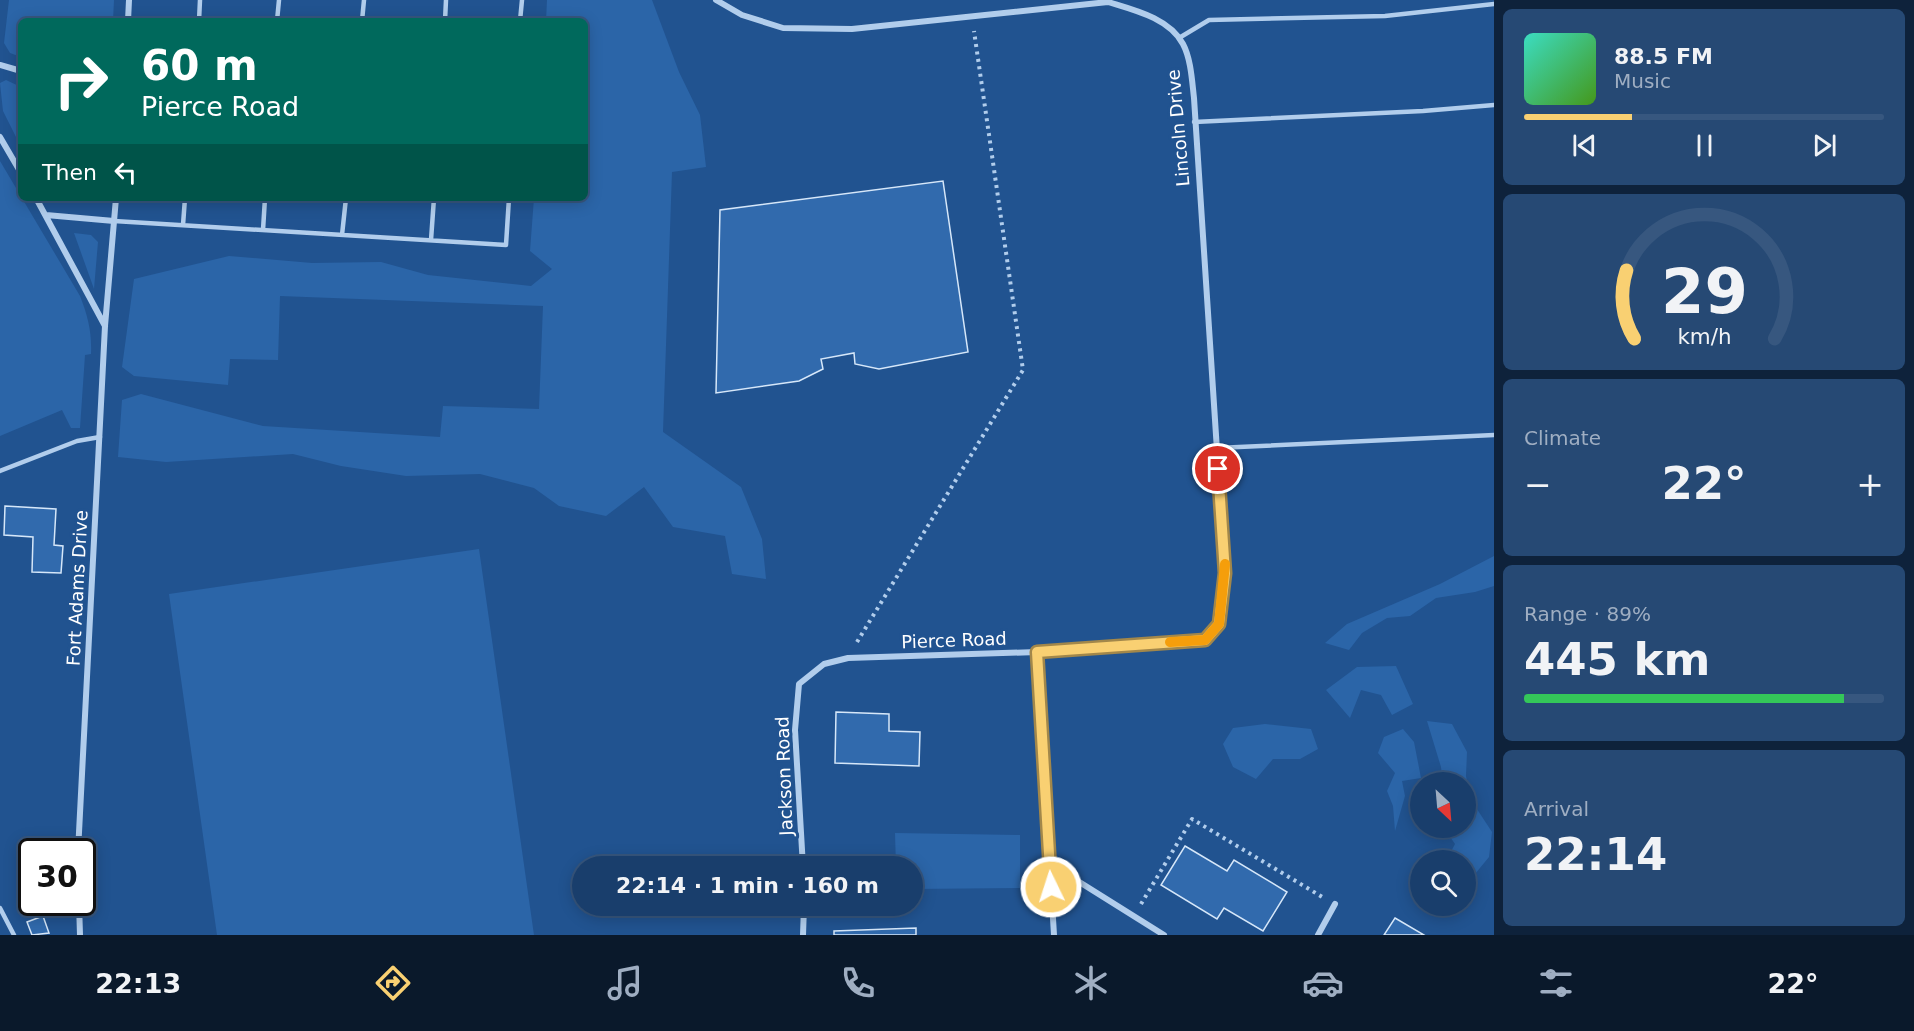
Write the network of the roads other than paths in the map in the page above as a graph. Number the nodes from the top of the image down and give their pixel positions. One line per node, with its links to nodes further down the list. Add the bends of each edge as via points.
1 (129, 0): 9 (street)
2 (200, 0): 10 (lane)
3 (279, 0): 11 (lane)
4 (364, 0): 12 (lane)
5 (446, 0): 13 (lane)
6 (522, 0): 14 (lane)
7 (716, 0): 15 (street, via 742,15 783,28 852,29 1108,2 1170,27)
8 (1494, 4): 15 (lane, via 1385,16 1209,20)
9 (128, 18)
10 (199, 18)
11 (277, 18)
12 (362, 18)
13 (445, 18)
14 (520, 18)
15 (1179, 38): 19 (street, Lincoln Drive, via 1190,67)
16 (0, 65): 17 (street)
17 (18, 70)
18 (1494, 105): 19 (lane)
19 (1194, 122): 38 (street, Lincoln Drive)
20 (0, 137): 21 (street)
21 (18, 168)
22 (38, 201): 29 (street)
23 (116, 201): 30 (street, Fort Adams Drive)
24 (185, 201): 31 (lane)
25 (266, 201): 32 (lane)
26 (346, 201): 33 (lane)
27 (434, 201): 34 (lane)
28 (509, 201): 34 (lane, via 506,245)
29 (46, 215): 30 (street); 35 (street)
30 (114, 220): 31 (lane); 35 (street, Fort Adams Drive)
31 (183, 225): 32 (lane)
32 (263, 230): 33 (lane)
33 (342, 235): 34 (lane)
34 (431, 240)
35 (105, 326): 37 (street, Fort Adams Drive)
36 (1494, 435): 38 (lane)
37 (100, 437): 39 (lane, via 77,441); 43 (street, Fort Adams Drive)
38 (1217, 448): 40 (street, Lincoln Drive, via 1225,573)
39 (0, 471)
40 (1219, 624): 41 (street, Pierce Road, via 1205,640)
41 (1037, 652): 42 (street, Pierce Road, via 848,658 824,664); 45 (street)
42 (799, 684): 44 (street, Jackson Road, via 795,730)
43 (79, 838)
44 (802, 856)
45 (1049, 863): 53 (street); 54 (street)
46 (1335, 904): 55 (street)
47 (0, 908): 50 (lane)
48 (79, 916): 51 (street)
49 (804, 916): 52 (street)
50 (14, 935)
51 (80, 935)
52 (803, 935)
53 (1054, 935)
54 (1164, 935)
55 (1318, 935)

